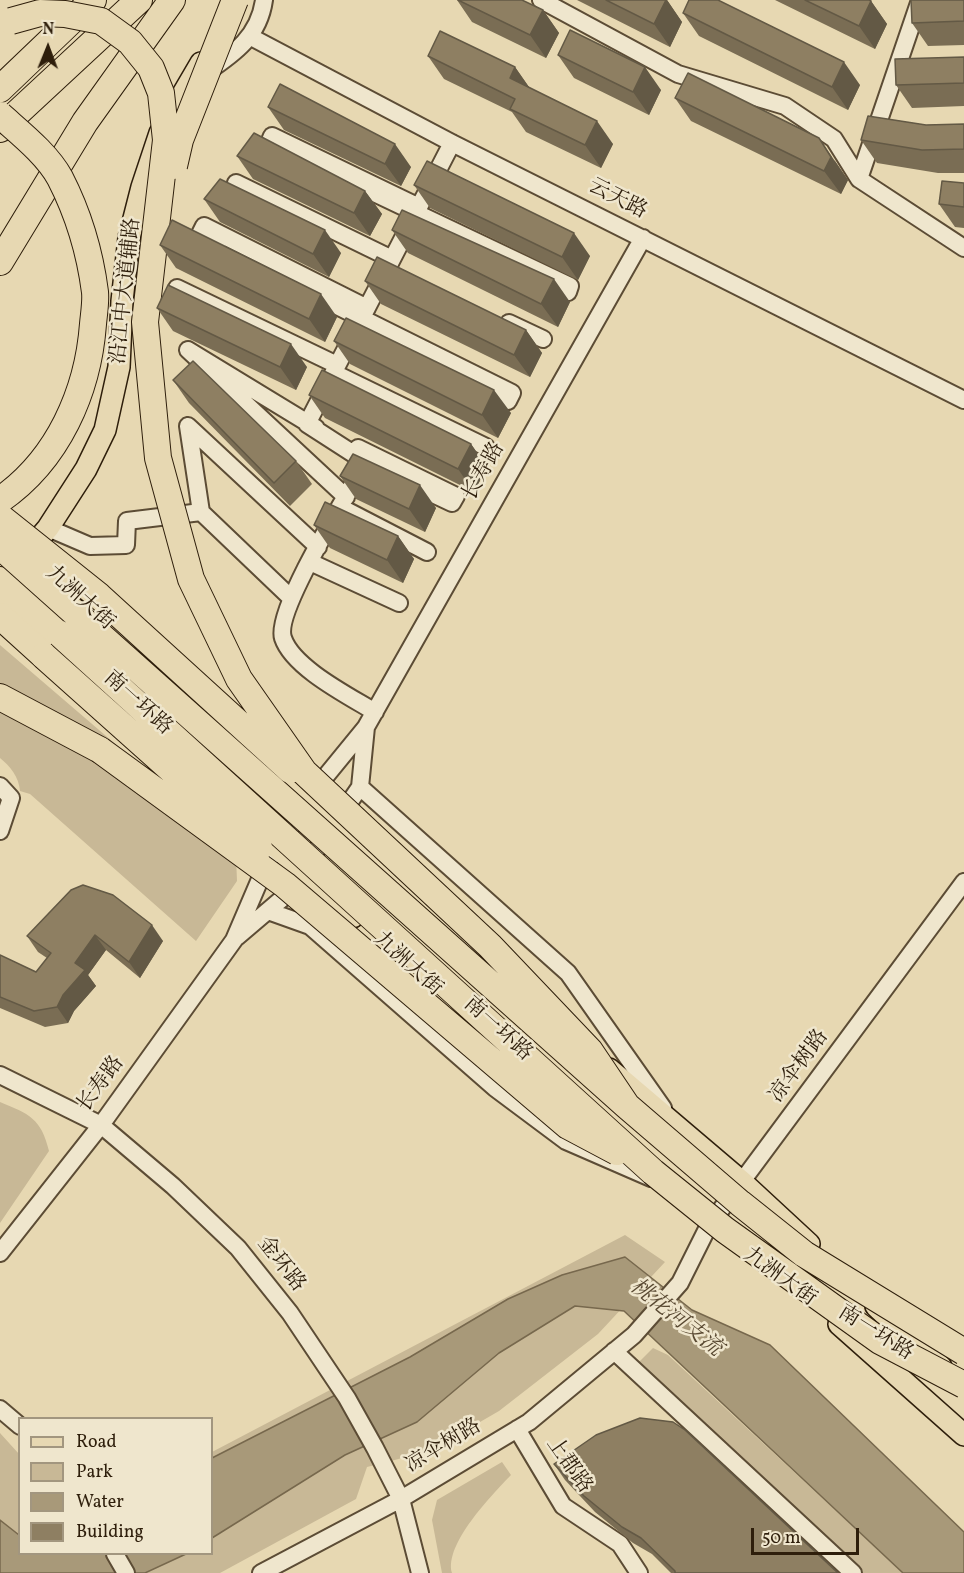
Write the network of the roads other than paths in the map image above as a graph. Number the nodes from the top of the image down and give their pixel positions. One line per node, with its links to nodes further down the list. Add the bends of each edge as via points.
1 (93, 0): 12 (highway)
2 (139, 0): 14 (highway)
3 (172, 0): 22 (highway, via 85,122)
4 (234, 0): 20 (highway, bridge, via 180,140)
5 (247, 0): 11 (main road, 沿江中大道辅路, via 225,23)
6 (264, 0): 10 (street, via 262,16)
7 (541, 0): 17 (street, via 678,74 785,106 834,139)
8 (920, 0): 17 (street)
9 (5, 24): 20 (highway, bridge, via 40,13 101,21 130,42 151,68 161,93 166,140)
10 (251, 37): 11 (street); 15 (street, 云天路)
11 (189, 84): 37 (main road, 沿江中大道辅路, via 160,133 129,238 119,368 105,430 86,469)
12 (0, 89)
13 (0, 116): 33 (highway, bridge, via 27,139 59,176 84,238 95,294 91,347 76,405 47,454)
14 (0, 129)
15 (452, 143): 18 (street); 19 (street, 云天路)
16 (258, 155): 18 (street, via 273,136)
17 (859, 179): 21 (street)
18 (416, 213): 18 (street, via 568,292 570,286); 23 (street)
19 (642, 238): 29 (street, 云天路); 50 (street, 长寿路)
20 (156, 239): 64 (highway, bridge, via 145,322 158,458 191,579 239,679 304,772 490,946 590,1051)
21 (964, 248)
22 (0, 262)
23 (393, 265): 26 (street); 26 (street, via 240,178 204,226)
24 (177, 288): 28 (street)
25 (491, 315): 27 (street)
26 (362, 318): 26 (street, via 512,393 508,401); 28 (street)
27 (543, 339)
28 (335, 369): 30 (street); 31 (street)
29 (964, 400)
30 (307, 424): 32 (street); 32 (street, via 456,496 452,503); 34 (street, via 188,350)
31 (486, 447)
32 (366, 462): 34 (street)
33 (0, 500)
34 (343, 502): 39 (street); 40 (street)
35 (201, 512): 37 (street, via 127,521 126,545 90,546); 39 (street, via 188,426); 45 (street)
36 (0, 517): 62 (highway, bridge, via 99,596 246,730 484,948)
37 (48, 528): 41 (main road, 沿江中大道辅路)
38 (0, 546): 64 (highway, 南一环路, bridge)
39 (318, 547): 42 (street)
40 (428, 552)
41 (27, 553): 43 (main road, 沿江中大道辅路); 54 (main road, 九洲大街)
42 (310, 562): 45 (street); 47 (street)
43 (0, 575)
44 (0, 580): 68 (highway, 南一环路, bridge)
45 (290, 597): 50 (street, via 281,630 295,658)
46 (0, 598): 57 (main road, 九洲大街)
47 (399, 603)
48 (0, 616): 65 (highway, bridge, via 483,1048)
49 (0, 697): 68 (highway, bridge, via 100,750 285,885 568,1126)
50 (375, 712): 51 (street, 长寿路)
51 (366, 727): 53 (street, 长寿路); 54 (street, 长寿路)
52 (0, 786): 56 (street, via 11,798)
53 (360, 787): 55 (street, 长寿路); 67 (street, via 568,973)
54 (309, 801): 55 (main road, 九洲大街); 57 (street, 长寿路)
55 (336, 824): 58 (street, 长寿路); 62 (main road, 九洲大街)
56 (0, 831)
57 (277, 848): 58 (main road, 九洲大街); 61 (street, 长寿路)
58 (303, 872): 60 (street, 长寿路); 65 (main road, 九洲大街)
59 (964, 882): 69 (street, 凉伞树路)
60 (268, 911): 61 (street, 长寿路); 68 (street, via 310,926 495,1088 566,1141)
61 (234, 940): 66 (street, 长寿路)
62 (534, 1004): 67 (main road, 九洲大街)
63 (0, 1075): 66 (street, 金环路)
64 (627, 1106): 73 (highway, 南一环路, bridge, via 804,1254)
65 (572, 1111): 68 (main road, 九洲大街)
66 (102, 1125): 71 (street, 长寿路); 79 (street, 金环路, via 238,1248 290,1314 347,1398)
67 (677, 1128): 69 (main road, 九洲大街)
68 (652, 1175): 70 (main road, 九洲大街); 74 (highway, 南一环路, bridge, via 880,1341)
69 (742, 1182): 70 (street, 凉伞树路); 74 (main road, 九洲大街)
70 (708, 1227): 72 (street, 凉伞树路, via 680,1283 634,1335); 78 (main road, 九洲大街, via 833,1318)
71 (0, 1253)
72 (614, 1351): 77 (street, 凉伞树路); 85 (street)
73 (964, 1352)
74 (964, 1387)
75 (0, 1409): 76 (street)
76 (18, 1424)
77 (517, 1429): 79 (street, 凉伞树路); 84 (street, 上郡路, via 563,1506 620,1544)
78 (964, 1435)
79 (401, 1499): 82 (street, 凉伞树路); 83 (street, 金环路)
80 (116, 1555): 81 (street)
81 (126, 1573)
82 (261, 1573)
83 (420, 1573)
84 (639, 1573)
85 (853, 1573)

